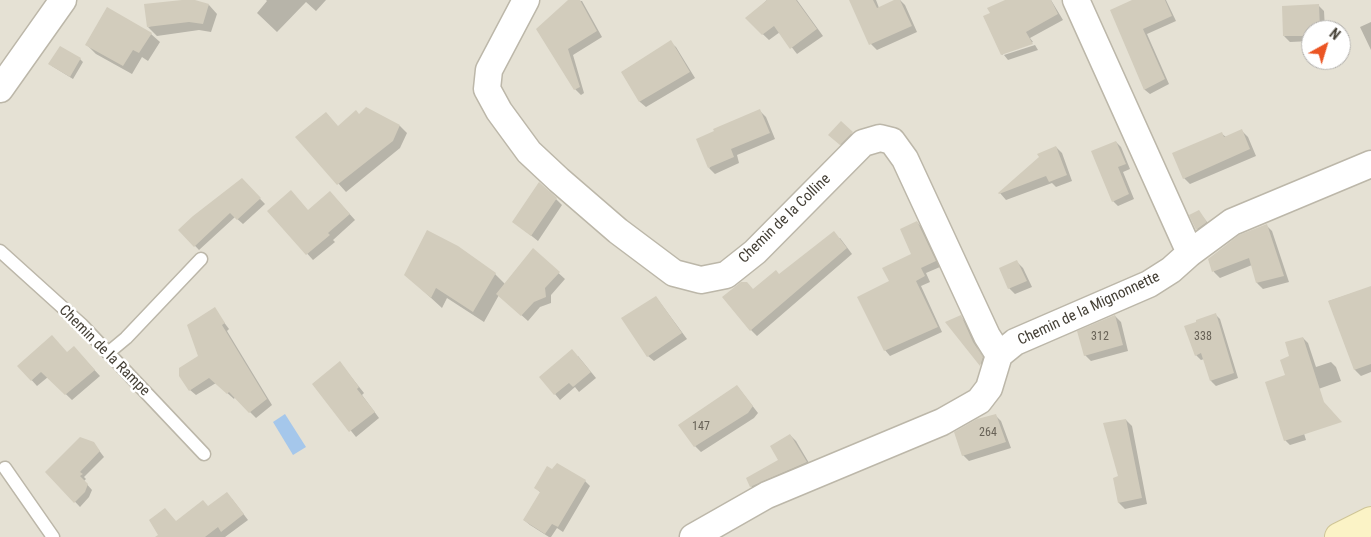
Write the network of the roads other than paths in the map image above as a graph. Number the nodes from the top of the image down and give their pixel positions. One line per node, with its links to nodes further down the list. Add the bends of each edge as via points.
1 (64, 0): 4 (street)
2 (526, 0): 10 (street, Chemin de la Colline, via 489,70 487,89 530,152 618,231 674,273 701,280 726,275 755,252 863,142 880,138 892,141 905,158 986,336)
3 (1076, 0): 7 (street)
4 (0, 89)
5 (1371, 164): 7 (street, Chemin de la Mignonnette, via 1232,222)
6 (0, 251): 9 (lane, Chemin de la Rampe, via 82,325)
7 (1190, 253): 10 (street, Chemin de la Mignonnette, via 1149,284 1014,342)
8 (201, 259): 9 (lane)
9 (108, 353): 11 (lane, Chemin de la Rampe)
10 (999, 354): 15 (street, via 989,388 979,401 942,422 767,495)
11 (204, 454)
12 (5, 468): 14 (lane)
13 (1371, 521): 16 (main road)
14 (52, 537)
15 (693, 537)
16 (1339, 537)

